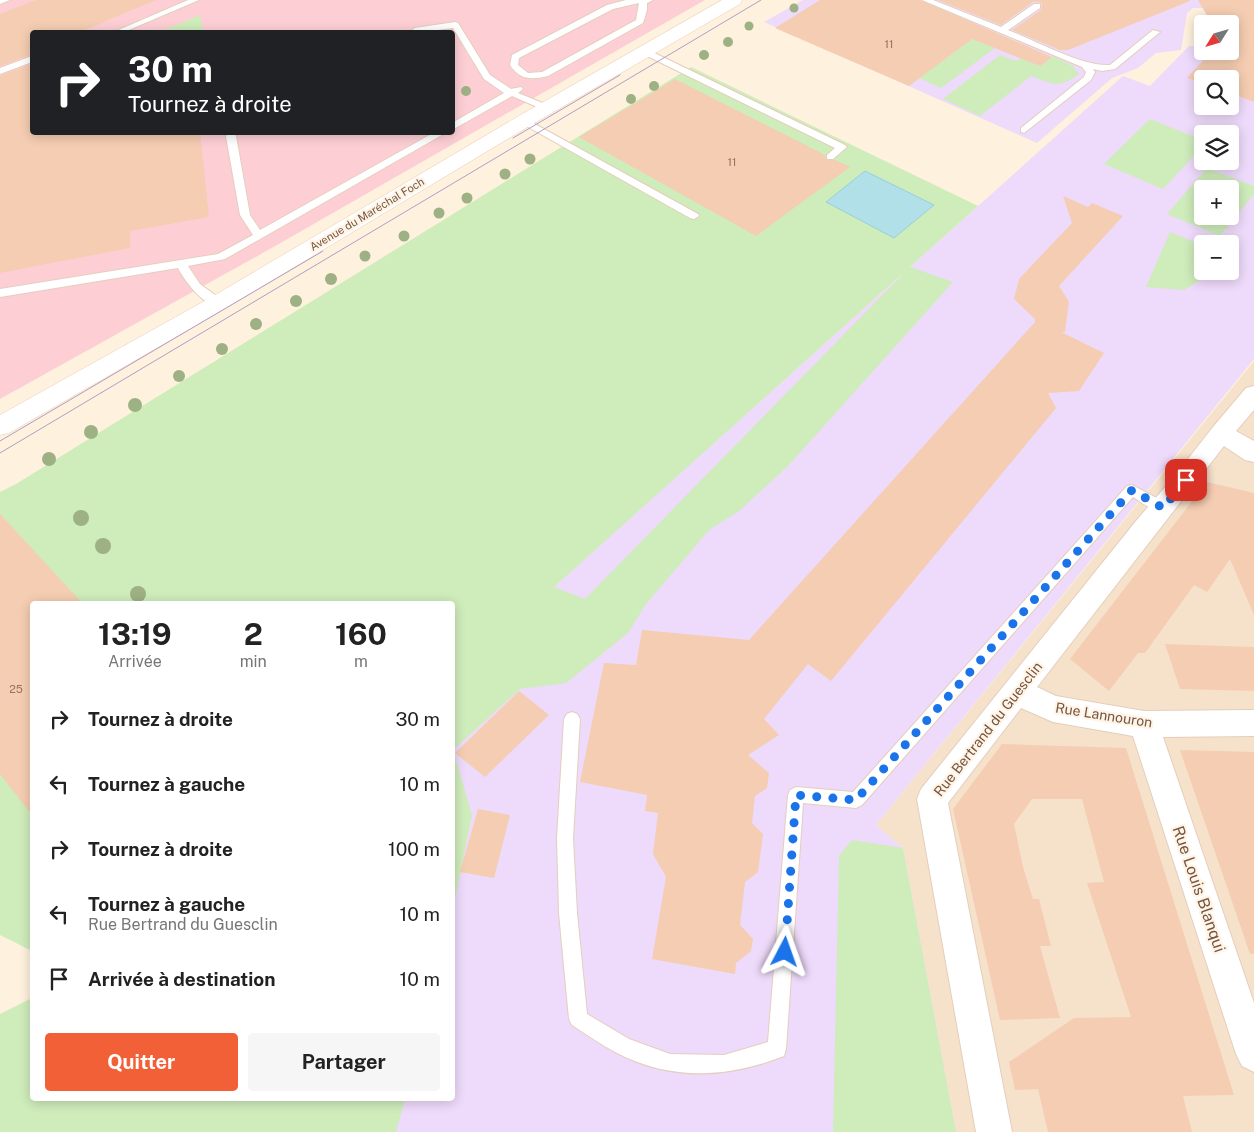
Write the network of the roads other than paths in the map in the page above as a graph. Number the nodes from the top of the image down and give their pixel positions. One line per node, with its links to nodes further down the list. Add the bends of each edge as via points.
1 (6, 0): 6 (lane)
2 (195, 0): 8 (lane)
3 (734, 0): 12 (main road, Avenue du Maréchal Foch)
4 (926, 0): 10 (lane)
5 (646, 1): 16 (lane, via 640,21 545,74); 16 (lane, via 610,7 515,57 514,66 520,75)
6 (0, 2)
7 (1041, 2): 10 (lane)
8 (123, 30)
9 (422, 30): 17 (lane, via 455,25 490,80)
10 (1002, 30): 14 (lane)
11 (1156, 32): 14 (lane, via 1112,67)
12 (644, 51): 18 (main road, Avenue du Maréchal Foch); 25 (lane, via 842,147)
13 (30, 60): 15 (lane)
14 (1085, 65): 21 (lane, via 1091,72 1088,78)
15 (0, 71)
16 (529, 78): 17 (lane)
17 (512, 94): 18 (lane); 20 (lane)
18 (547, 108): 19 (main road, Avenue du Maréchal Foch)
19 (524, 121): 26 (lane); 30 (main road, Avenue du Maréchal Foch)
20 (455, 125)
21 (1024, 130)
22 (438, 135): 27 (lane)
23 (231, 136): 24 (lane)
24 (235, 154): 27 (lane, via 245,215)
25 (830, 157)
26 (694, 216)
27 (259, 236): 28 (lane, via 222,257)
28 (182, 264): 29 (lane); 30 (lane, via 188,279)
29 (0, 293)
30 (218, 303): 32 (main road, Avenue du Maréchal Foch)
31 (1254, 394): 33 (street, Rue Bertrand du Guesclin)
32 (0, 426)
33 (1221, 433): 34 (street); 35 (street, Rue Bertrand du Guesclin)
34 (1254, 453)
35 (1163, 508): 36 (street, Rue Bertrand du Guesclin); 37 (lane, via 1132,490 856,800 796,795 777,1049 724,1064 670,1063 624,1047 578,1019 564,838)
36 (1017, 692): 39 (street, Rue Lannouron, via 1054,709); 41 (street, Rue Bertrand du Guesclin, via 932,799)
37 (572, 719)
38 (1254, 723): 39 (street, Rue Lannouron)
39 (1144, 724): 40 (street, Rue Louis Blanqui)
40 (1254, 1054)
41 (994, 1132)

